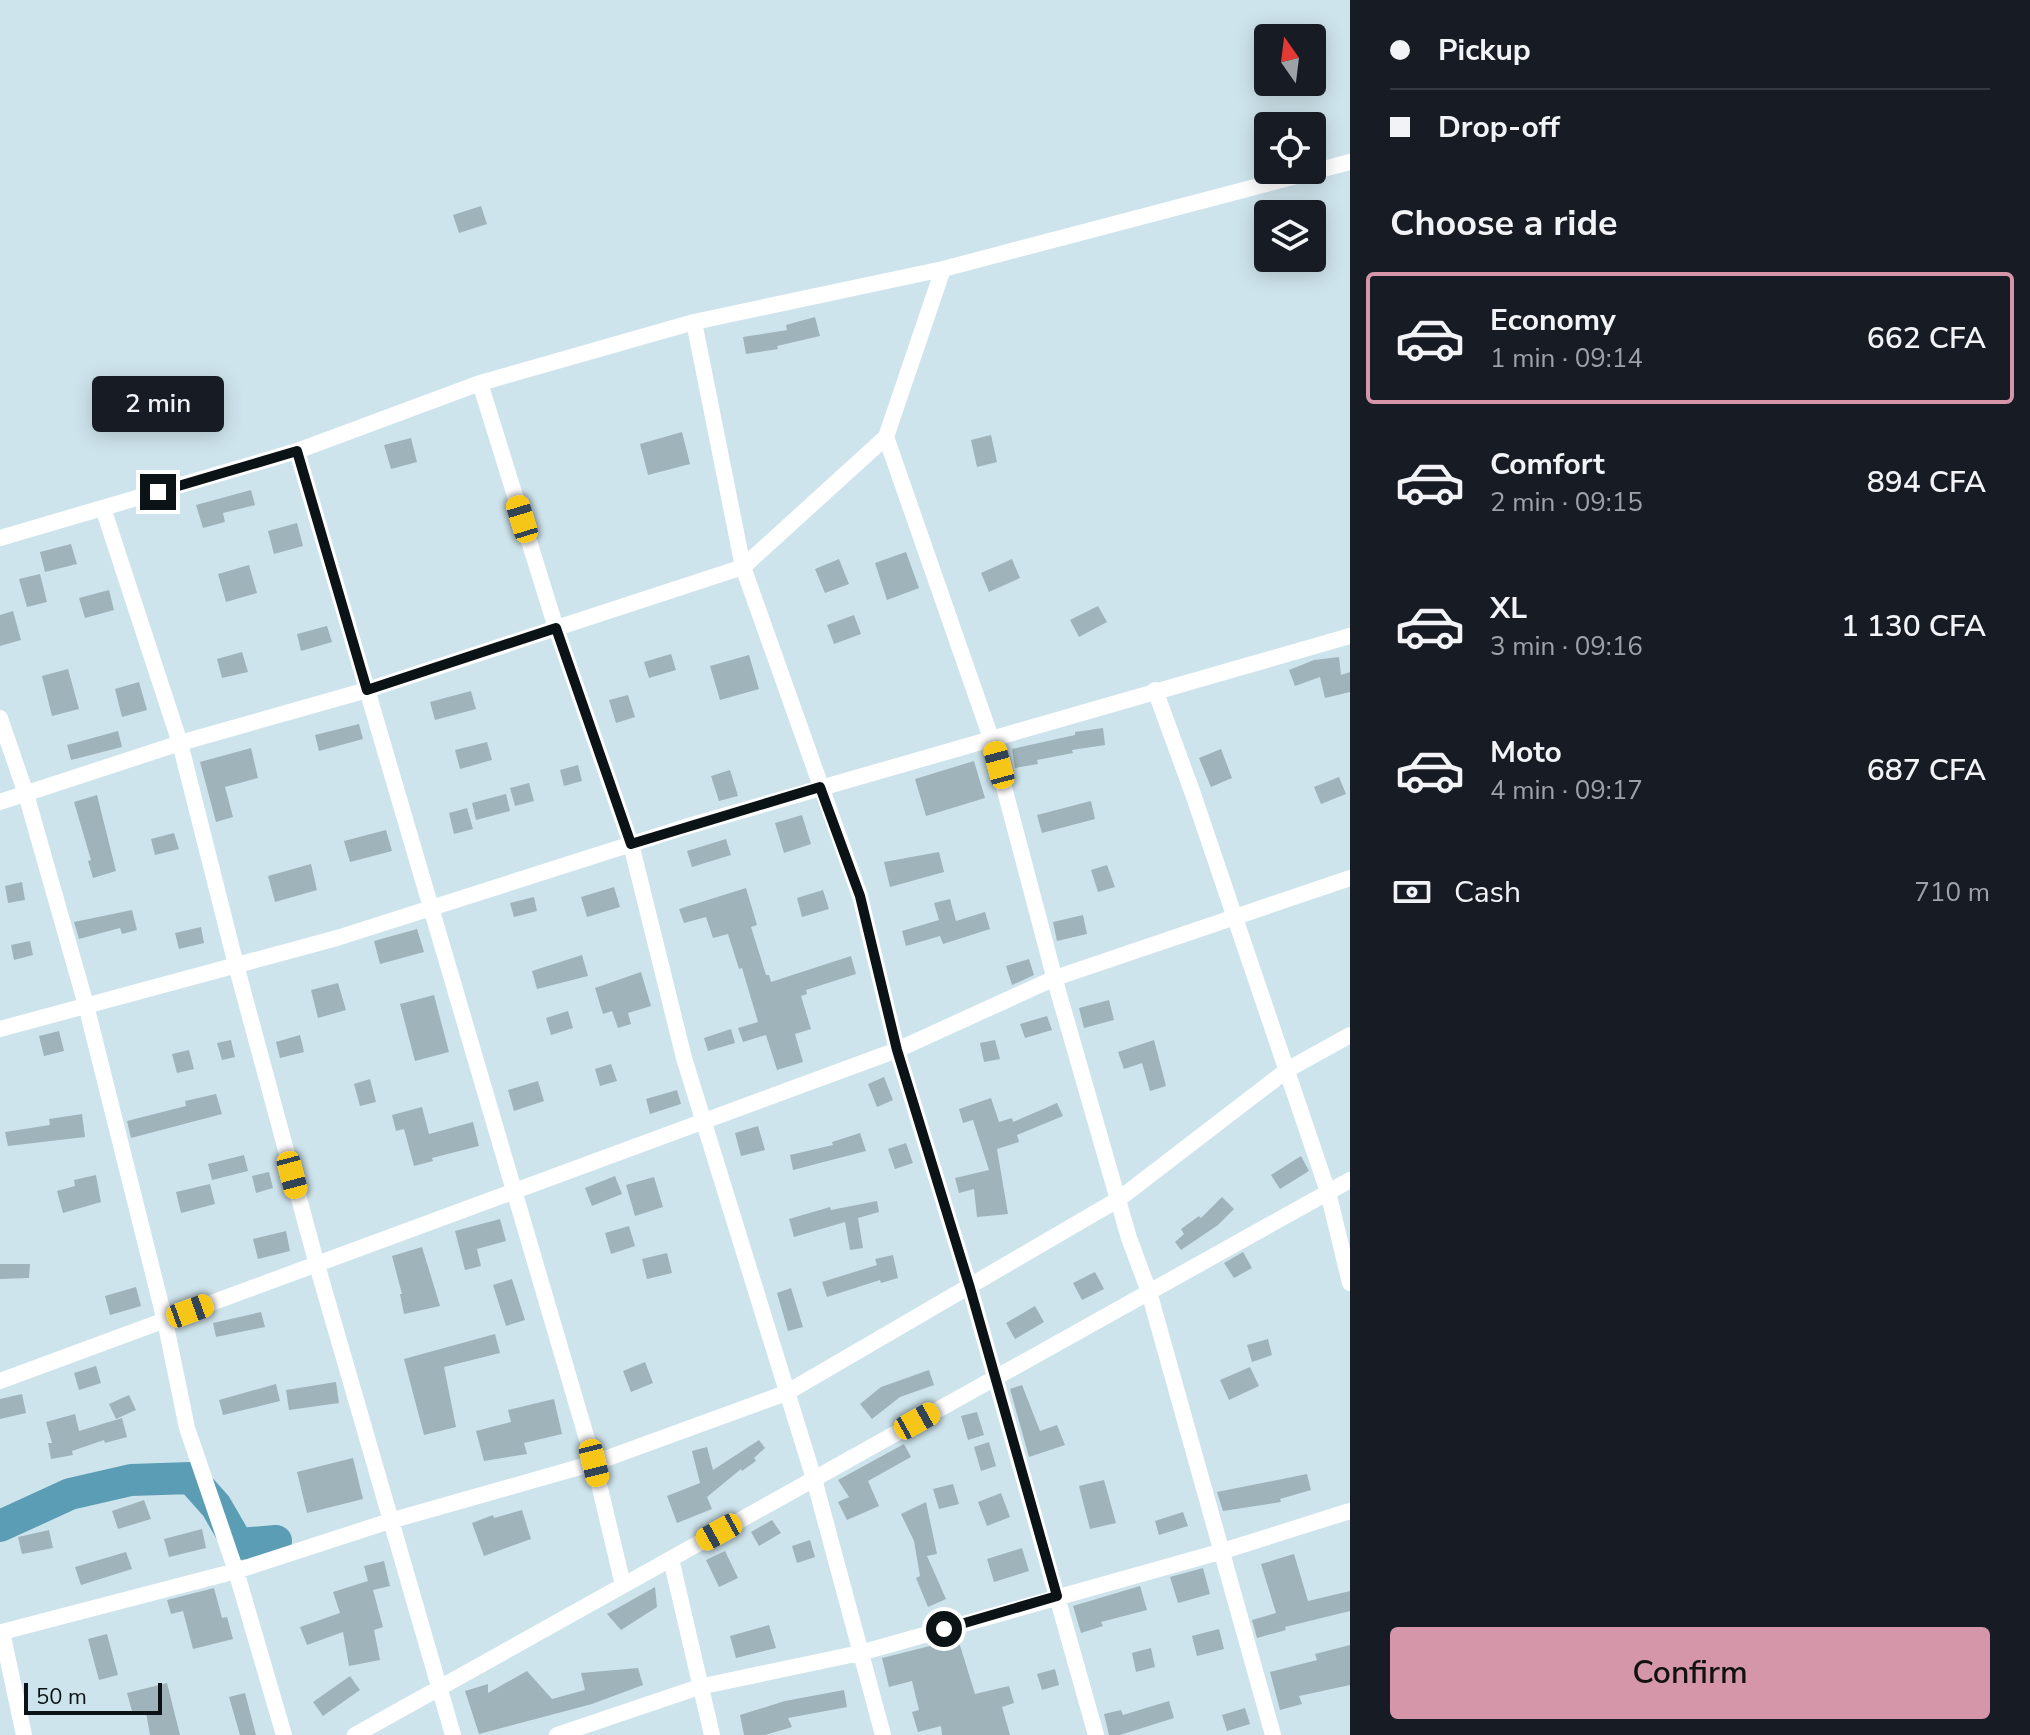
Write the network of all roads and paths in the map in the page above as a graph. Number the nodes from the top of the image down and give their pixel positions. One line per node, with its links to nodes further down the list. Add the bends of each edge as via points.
1 (1350, 162): 2 (street)
2 (943, 269): 3 (street); 5 (street)
3 (694, 322): 4 (street); 9 (street)
4 (480, 383): 6 (street); 10 (street)
5 (886, 437): 9 (street); 15 (street)
6 (297, 451): 7 (street); 12 (street)
7 (103, 508): 8 (street); 16 (street)
8 (0, 538)
9 (743, 567): 10 (street); 17 (street)
10 (556, 628): 12 (street); 20 (street)
11 (1350, 636): 13 (street)
12 (367, 690): 16 (street); 22 (street)
13 (1155, 690): 15 (street); 23 (street)
14 (0, 718): 18 (street)
15 (991, 738): 17 (street); 25 (street)
16 (180, 743): 18 (street); 24 (street)
17 (820, 787): 20 (street); 29 (street, via 860,896)
18 (26, 794): 19 (street); 26 (street)
19 (0, 802)
20 (631, 844): 22 (street); 31 (street)
21 (1350, 878): 23 (street)
22 (432, 908): 24 (street); 33 (street)
23 (1233, 918): 25 (street); 30 (street)
24 (236, 965): 26 (street); 36 (street)
25 (1055, 978): 29 (street); 35 (street)
26 (86, 1005): 27 (street); 40 (street)
27 (0, 1029)
28 (1350, 1035): 30 (street)
29 (897, 1050): 31 (street); 38 (street)
30 (1287, 1070): 34 (street); 35 (street)
31 (704, 1122): 33 (street); 43 (street)
32 (1350, 1180): 34 (street)
33 (514, 1192): 36 (street); 44 (street)
34 (1328, 1192): 37 (street); 39 (street)
35 (1119, 1199): 38 (street); 39 (street)
36 (317, 1265): 40 (street); 47 (street)
37 (1350, 1283)
38 (970, 1288): 41 (street); 43 (street)
39 (1149, 1292): 41 (street); 48 (street)
40 (165, 1321): 42 (street); 50 (street, via 187,1428)
41 (995, 1378): 45 (street); 52 (street)
42 (0, 1381)
43 (786, 1393): 44 (street); 45 (street)
44 (594, 1463): 47 (street); 51 (street)
45 (814, 1479): 49 (street); 53 (street)
46 (1350, 1511): 48 (street)
47 (390, 1521): 50 (street); 55 (street)
48 (1223, 1551): 52 (street); 64 (street)
49 (671, 1559): 51 (street); 54 (street)
50 (236, 1571): 56 (street, via 2,1632); 57 (street)
51 (623, 1585): 55 (street)
52 (1057, 1596): 53 (street); 63 (street)
53 (860, 1653): 54 (street); 62 (street)
54 (699, 1687): 60 (street); 61 (street)
55 (439, 1688): 58 (street); 59 (street)
56 (24, 1735)
57 (284, 1735)
58 (355, 1735)
59 (453, 1735)
60 (557, 1735)
61 (712, 1735)
62 (883, 1735)
63 (1096, 1735)
64 (1273, 1735)

